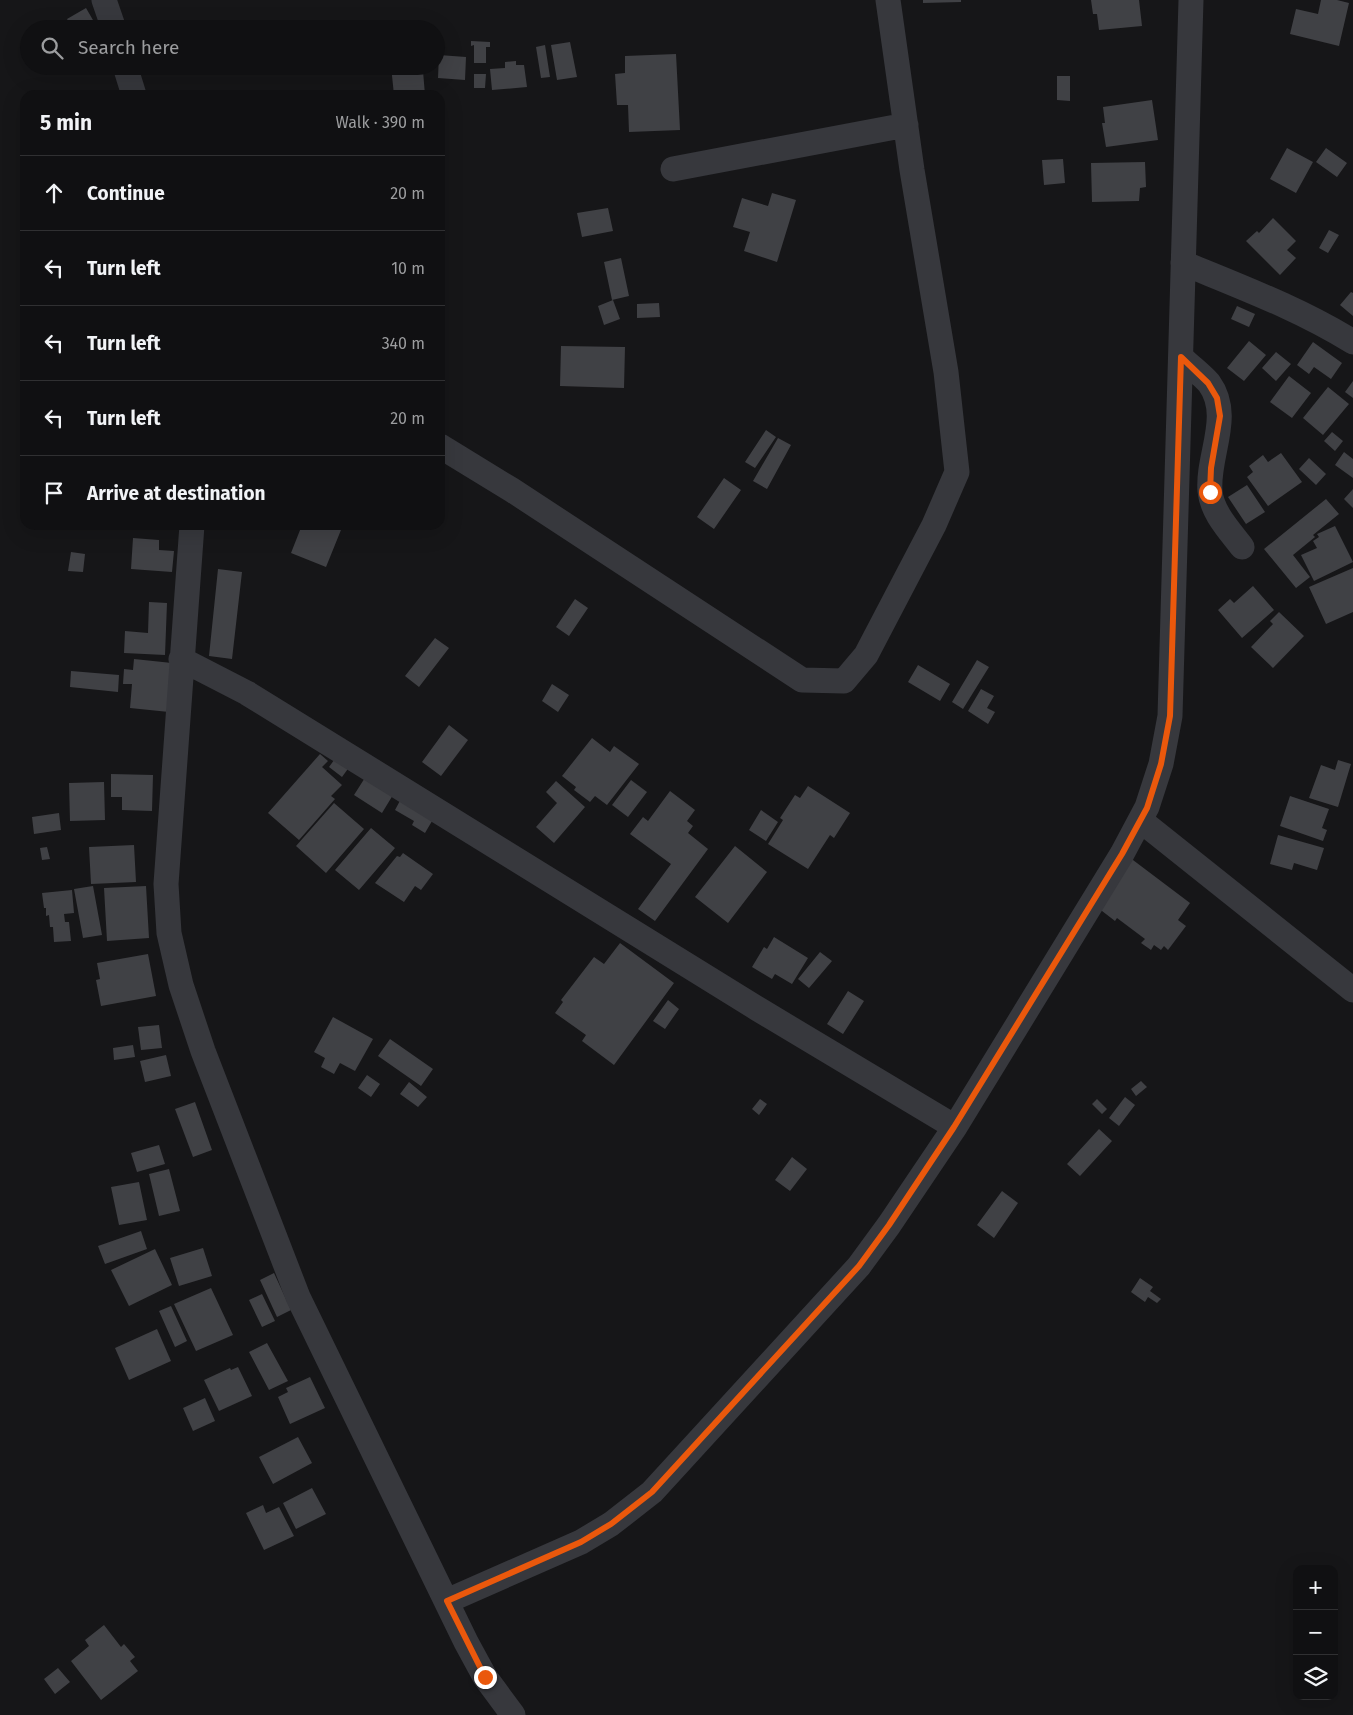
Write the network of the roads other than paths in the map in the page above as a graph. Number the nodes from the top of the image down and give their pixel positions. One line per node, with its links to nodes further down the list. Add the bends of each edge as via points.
1 (104, 0): 4 (street)
2 (888, 0): 7 (street)
3 (1191, 0): 9 (street)
4 (111, 20)
5 (128, 75): 6 (street)
6 (132, 90)
7 (906, 125): 8 (street); 12 (street, via 946,372 957,472 934,525 866,655 844,681 802,680)
8 (673, 169)
9 (1183, 263): 10 (street, via 1274,300); 11 (street)
10 (1353, 342)
11 (1181, 357): 14 (street, via 1208,383 1217,398 1220,416 1210,492 1216,511); 16 (street, via 1170,716 1161,764)
12 (445, 449)
13 (192, 530): 15 (street)
14 (1242, 547)
15 (181, 659): 18 (street, via 247,693); 19 (street, via 166,884 169,933 182,985 202,1051 298,1297)
16 (1140, 820): 17 (street); 18 (street)
17 (1353, 990)
18 (954, 1127): 19 (street, via 859,1266 652,1492 611,1524 581,1542)
19 (447, 1601): 20 (street, via 485,1677)
20 (513, 1715)

